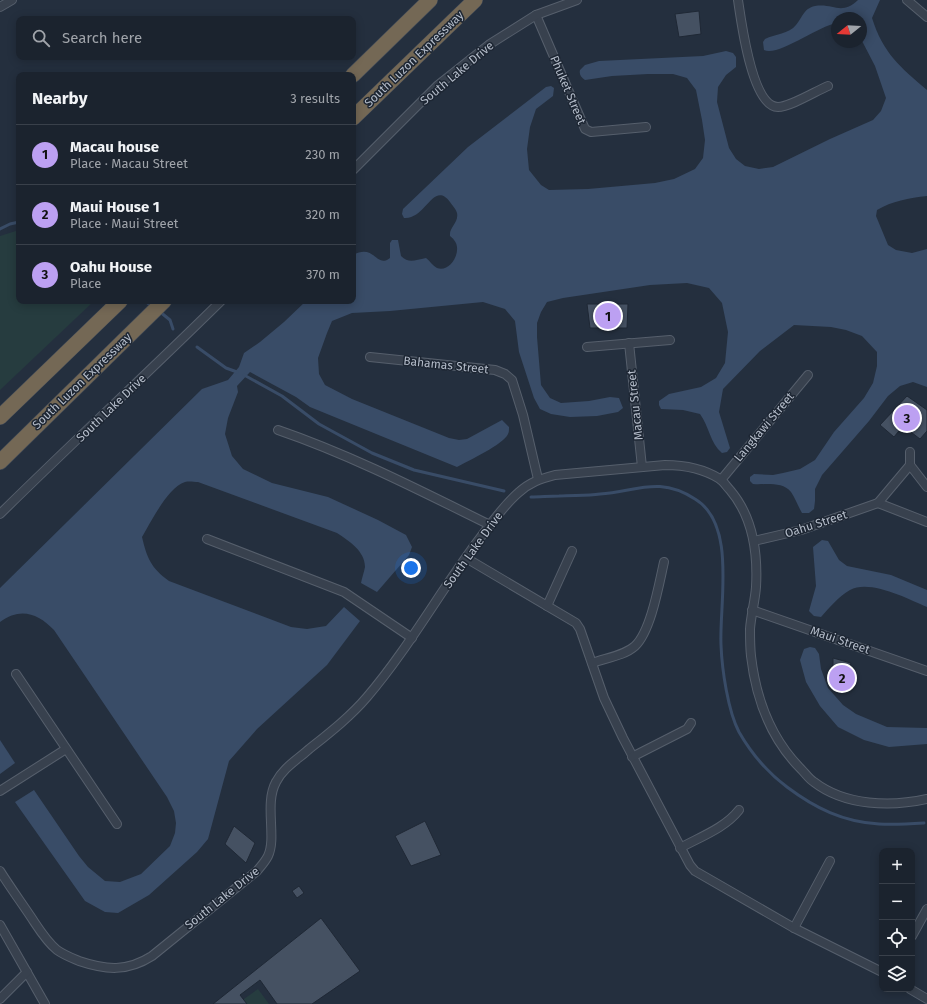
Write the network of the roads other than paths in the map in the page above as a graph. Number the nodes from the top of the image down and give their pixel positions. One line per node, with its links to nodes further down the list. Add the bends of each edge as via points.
1 (12, 0): 7 (street)
2 (430, 0): 10 (highway)
3 (474, 0): 12 (highway, South Luzon Expressway)
4 (577, 0): 8 (street, South Lake Drive)
5 (738, 0): 11 (street, via 745,45 752,69 764,99 770,105 785,106)
6 (907, 0): 9 (street)
7 (0, 7)
8 (536, 15): 13 (street, Phuket Street, via 585,129 590,132); 14 (street, South Lake Drive, via 490,44 437,86)
9 (927, 18)
10 (356, 72)
11 (828, 86)
12 (356, 115)
13 (646, 127)
14 (356, 167)
15 (117, 304): 23 (highway)
16 (161, 304): 26 (highway, South Luzon Expressway)
17 (218, 304): 33 (street, South Lake Drive)
18 (670, 340): 19 (street)
19 (629, 344): 20 (street); 28 (street, Macau Street)
20 (587, 347)
21 (370, 357): 29 (street, Bahamas Street, via 495,370 505,374 512,380 523,415)
22 (808, 375): 30 (street, Langkawi Street)
23 (0, 417)
24 (278, 430): 35 (street, via 309,440)
25 (910, 452): 27 (street)
26 (0, 462)
27 (910, 465): 31 (street); 32 (street)
28 (642, 466): 29 (street, South Lake Drive); 30 (street, South Lake Drive, via 681,465 698,469)
29 (538, 479): 35 (street, South Lake Drive, via 518,492)
30 (721, 480): 37 (street, South Lake Drive, via 738,500)
31 (927, 487)
32 (878, 502): 34 (street); 37 (street, Oahu Street, via 801,530)
33 (0, 514)
34 (927, 522)
35 (490, 525): 39 (street, South Lake Drive)
36 (207, 538): 43 (street, via 344,592)
37 (754, 541): 42 (street, South Lake Drive, via 756,587)
38 (572, 551): 41 (street)
39 (466, 558): 41 (street); 43 (street, South Lake Drive)
40 (664, 562): 44 (street, via 650,618 635,646 625,653)
41 (547, 606): 44 (street, via 576,624)
42 (752, 610): 45 (street, Maui Street); 51 (street, South Lake Drive, via 751,655 759,699 766,719 793,761 814,782 832,793 871,803 898,804)
43 (412, 638): 57 (street, South Lake Drive, via 366,699 284,770 276,782 271,799 269,855 263,864 143,961 124,967 108,968 94,966 58,950 45,938)
44 (592, 662): 49 (street, via 604,698)
45 (927, 671)
46 (16, 674): 48 (street)
47 (692, 723): 49 (street, via 687,729)
48 (66, 748): 50 (street); 54 (street)
49 (632, 757): 55 (street)
50 (0, 791)
51 (926, 799): 52 (street)
52 (927, 808)
53 (739, 810): 55 (street, via 725,824)
54 (117, 824)
55 (680, 848): 60 (street, via 695,871)
56 (830, 861): 60 (street)
57 (0, 871)
58 (927, 909): 61 (street)
59 (0, 925): 63 (street)
60 (794, 928): 62 (street)
61 (915, 931)
62 (879, 970)
63 (27, 972): 66 (street); 67 (street)
64 (915, 992): 65 (street)
65 (927, 999)
66 (0, 1000)
67 (45, 1004)

